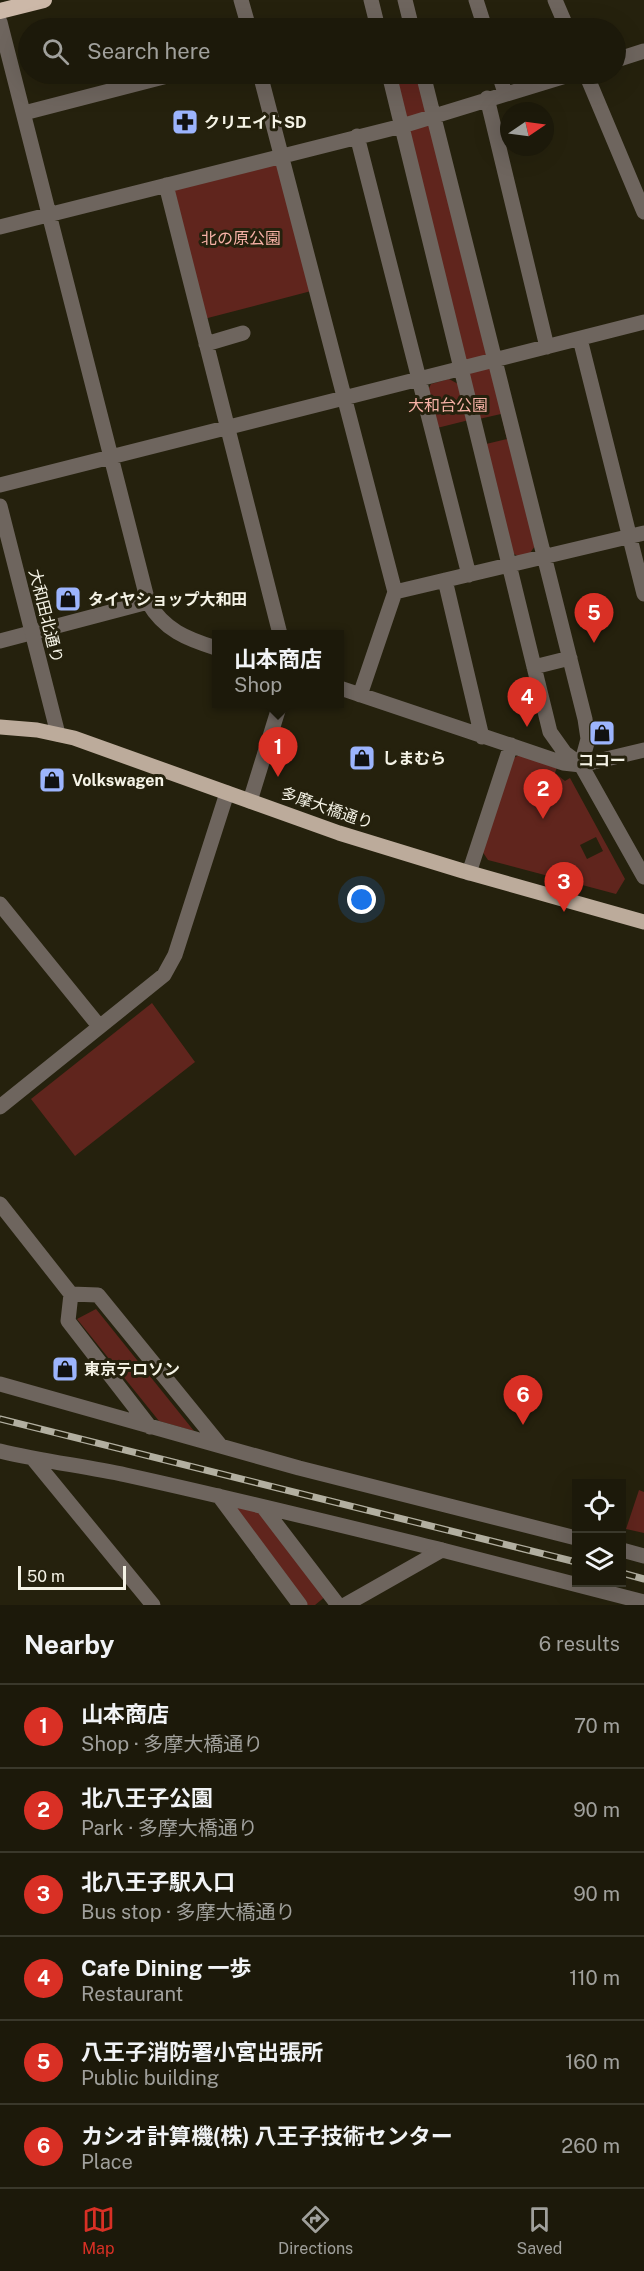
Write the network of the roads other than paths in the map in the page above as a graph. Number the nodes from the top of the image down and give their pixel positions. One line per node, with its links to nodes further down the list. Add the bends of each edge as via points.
1 (44, 0): 7 (highway)
2 (242, 0): 8 (street)
3 (371, 0): 9 (street)
4 (405, 0): 10 (street)
5 (476, 0): 11 (street)
6 (555, 0): 12 (street)
7 (0, 11)
8 (246, 18)
9 (376, 18)
10 (410, 18)
11 (482, 18)
12 (563, 18)
13 (0, 22): 25 (street)
14 (644, 51): 15 (street)
15 (626, 57)
16 (135, 84): 25 (street)
17 (263, 84): 29 (street)
18 (392, 84): 27 (street)
19 (426, 84): 26 (street)
20 (502, 84): 23 (street)
21 (537, 84): 23 (street)
22 (590, 84): 31 (street)
23 (505, 93): 24 (street)
24 (486, 98): 26 (street); 38 (street)
25 (24, 112): 32 (street)
26 (434, 117): 27 (street); 39 (street)
27 (402, 126): 28 (street); 40 (street)
28 (357, 136): 29 (street); 41 (street)
29 (281, 155): 30 (street); 42 (street)
30 (166, 185): 32 (street); 37 (street)
31 (644, 212)
32 (50, 214): 33 (street); 44 (street)
33 (0, 227)
34 (644, 322): 36 (street)
35 (243, 333): 37 (street)
36 (580, 339): 38 (street); 47 (street)
37 (206, 344): 43 (street)
38 (547, 347): 39 (street)
39 (496, 358): 40 (street); 48 (street)
40 (461, 367): 41 (street); 49 (street)
41 (419, 378): 42 (street); 50 (street)
42 (343, 397): 43 (street); 52 (street)
43 (228, 427): 44 (street); 55 (street)
44 (109, 456): 45 (street); 54 (street)
45 (0, 484)
46 (0, 506): 56 (street, 大和田北通り)
47 (637, 535): 48 (street); 53 (street)
48 (545, 556): 49 (street); 59 (street)
49 (509, 565): 50 (street); 60 (street)
50 (469, 575): 51 (street)
51 (445, 580): 52 (street); 66 (street)
52 (394, 592): 62 (street)
53 (644, 594)
54 (148, 602): 56 (street); 58 (street, via 164,624 183,638)
55 (279, 630)
56 (32, 633): 57 (street); 65 (street, 大和田北通り)
57 (0, 641)
58 (212, 647)
59 (570, 658): 60 (street); 69 (street, via 588,739)
60 (534, 667): 69 (street, via 550,732 565,753)
61 (344, 690): 62 (street)
62 (360, 695): 66 (street)
63 (279, 708): 71 (street)
64 (0, 727): 65 (main road, 多摩大橋通り)
65 (58, 734): 70 (main road, 多摩大橋通り)
66 (482, 737): 67 (street)
67 (511, 745): 69 (street, via 563,763); 72 (street)
68 (644, 750): 69 (street)
69 (581, 765): 73 (street)
70 (227, 792): 71 (main road, 多摩大橋通り); 76 (street, via 175,954 164,975)
71 (250, 801): 72 (main road, 多摩大橋通り)
72 (469, 873): 75 (main road, 多摩大橋通り)
73 (644, 877)
74 (0, 904): 76 (street)
75 (644, 922)
76 (99, 1026): 77 (street)
77 (0, 1107)
78 (0, 1204): 79 (street)
79 (70, 1294): 81 (street, via 68,1321); 82 (street, via 98,1295)
80 (0, 1384): 81 (street)
81 (150, 1427): 82 (street)
82 (220, 1445): 87 (street)
83 (0, 1451): 84 (street)
84 (34, 1460): 85 (street, via 65,1462); 92 (street)
85 (219, 1496): 86 (street); 93 (street)
86 (263, 1507): 88 (street); 94 (street)
87 (572, 1537)
88 (442, 1550): 91 (street); 95 (street)
89 (626, 1551): 90 (street)
90 (644, 1556)
91 (644, 1602)
92 (153, 1605)
93 (300, 1605)
94 (338, 1605)
95 (345, 1605)

